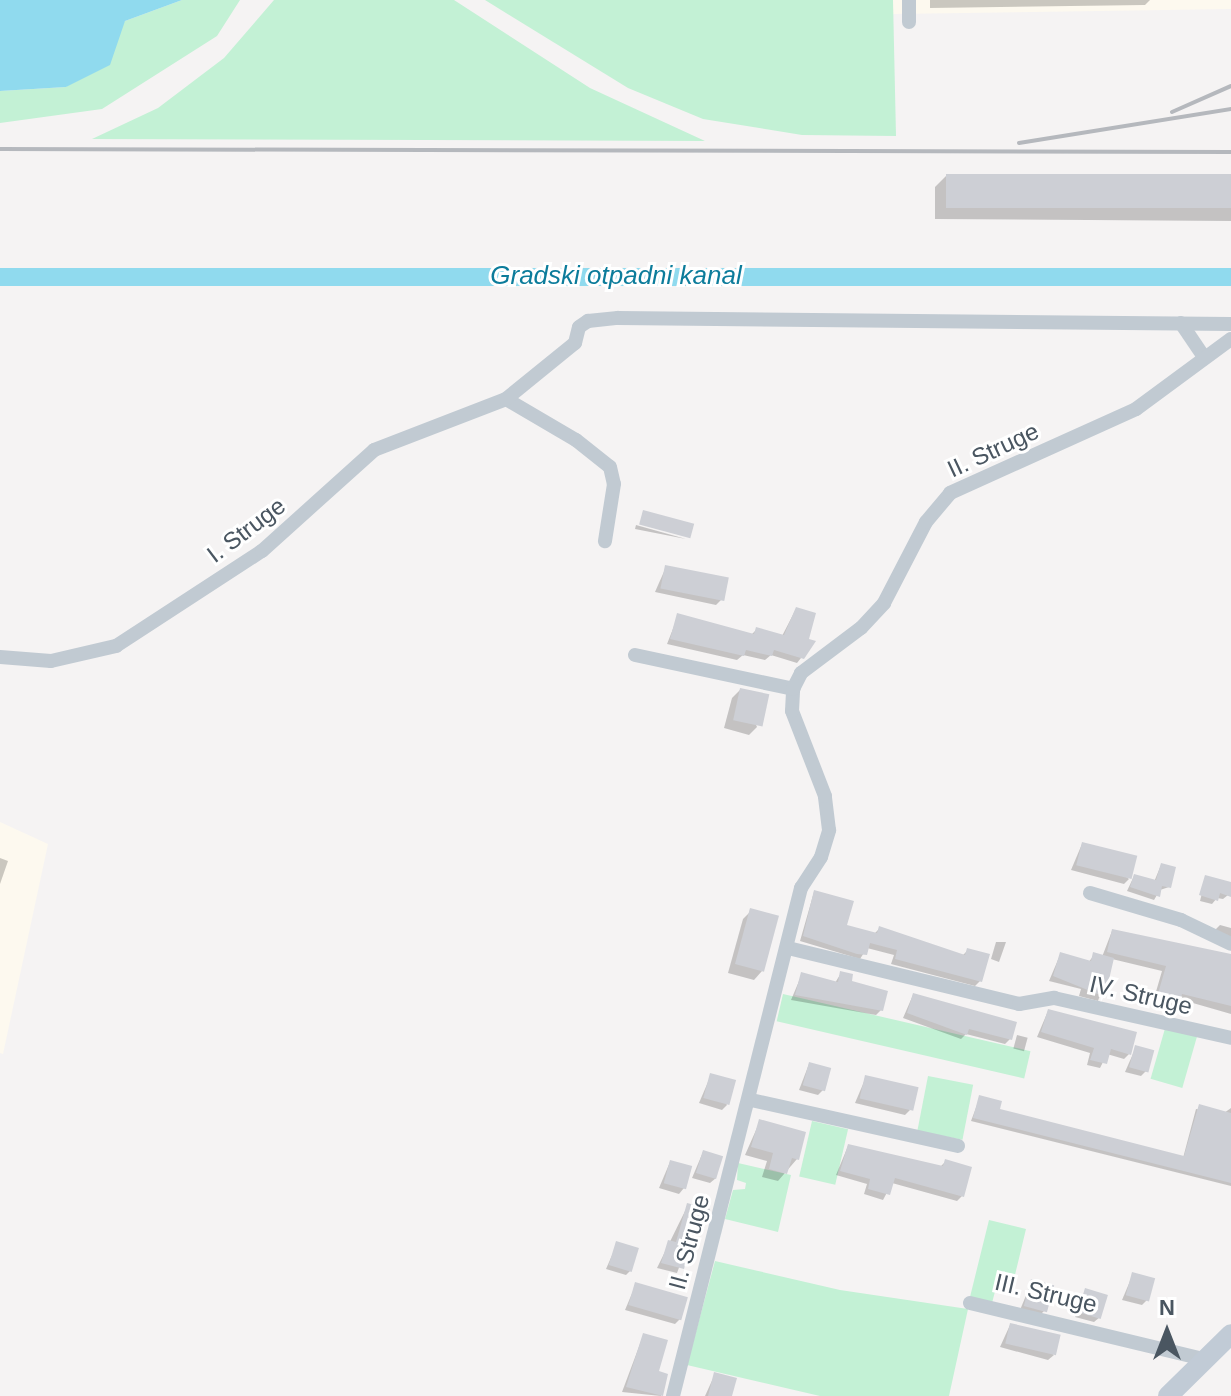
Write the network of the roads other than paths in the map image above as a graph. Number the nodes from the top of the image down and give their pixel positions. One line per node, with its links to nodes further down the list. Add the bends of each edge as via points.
1 (909, 0): 2 (street)
2 (909, 22)
3 (1181, 323): 4 (street); 6 (street); 7 (street, I. Struge, via 618,318 579,327 575,343)
4 (1231, 324)
5 (1231, 339): 6 (street, II. Struge)
6 (1203, 356): 11 (street, II. Struge, via 1136,409 950,493 926,522 884,603 861,628 801,673)
7 (506, 399): 8 (street, via 610,467 614,484); 10 (street, I. Struge, via 374,450 262,551 116,646 51,661)
8 (605, 541)
9 (635, 655): 11 (street)
10 (0, 657)
11 (793, 689): 14 (street, II. Struge, via 796,728 829,815 827,842 801,888)
12 (1090, 893): 13 (street, via 1181,920)
13 (1231, 944)
14 (788, 948): 15 (street, IV. Struge, via 1019,1004 1041,997); 16 (street, II. Struge)
15 (1231, 1038)
16 (751, 1100): 17 (street); 21 (street, II. Struge)
17 (958, 1146)
18 (970, 1303): 20 (street, III. Struge)
19 (1231, 1334): 20 (street)
20 (1204, 1359): 22 (street)
21 (673, 1396)
22 (1168, 1396)

